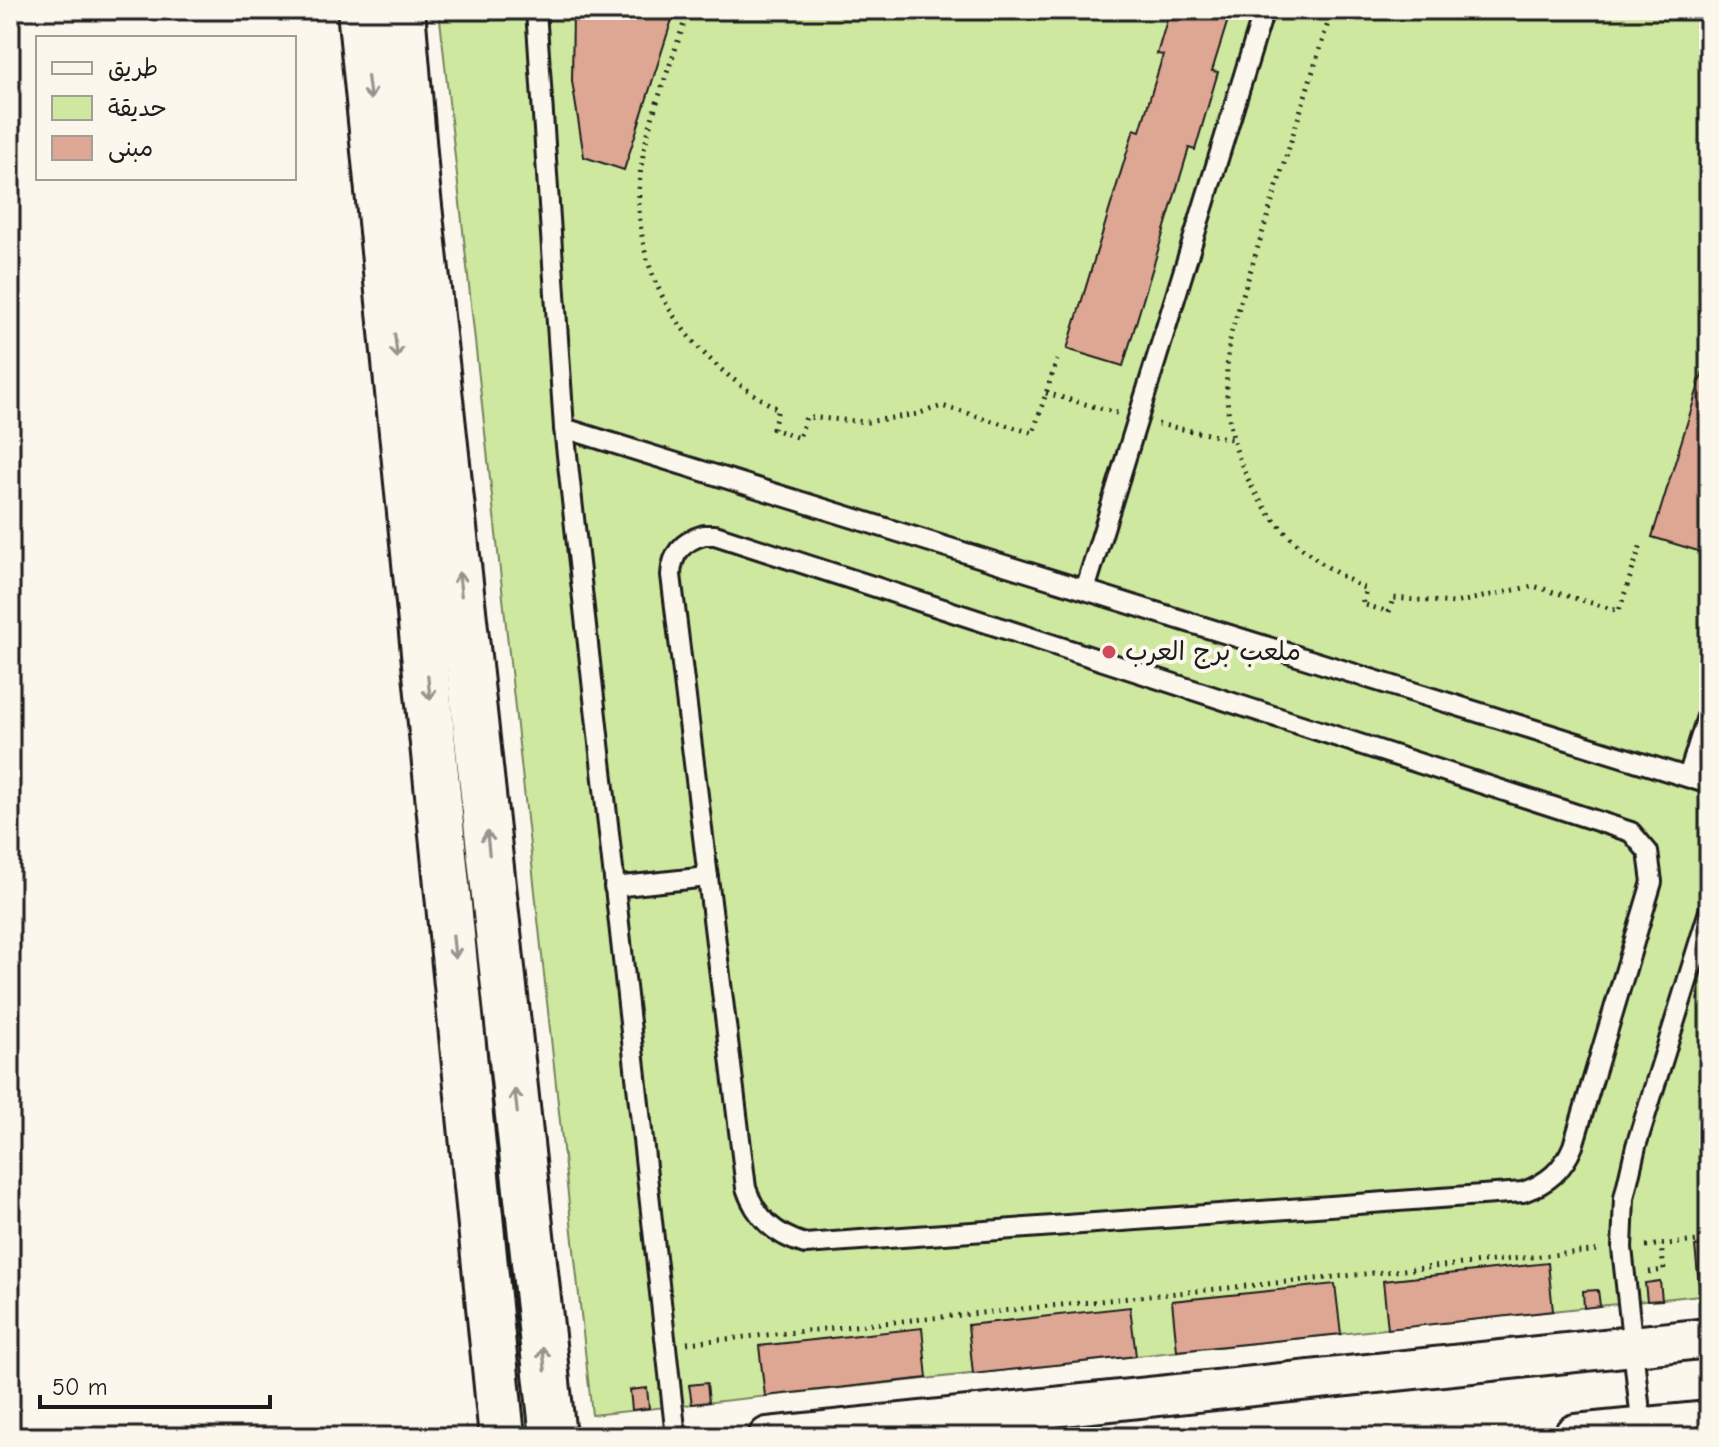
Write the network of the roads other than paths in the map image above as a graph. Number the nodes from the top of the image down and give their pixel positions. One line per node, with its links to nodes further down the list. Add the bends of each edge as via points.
1 (360, 10): 17 (street, one-way to 17)
2 (402, 10): 18 (street, one-way to 2)
3 (536, 10): 5 (lane)
4 (1264, 10): 6 (lane)
5 (564, 428): 6 (lane); 11 (lane)
6 (1085, 590): 8 (lane)
7 (1709, 710): 8 (lane)
8 (1688, 777): 9 (lane)
9 (1709, 784)
10 (708, 877): 10 (lane, via 671,575 676,552 704,535 1621,827 1640,840 1652,867 1652,882 1573,1146 1561,1168 1539,1186 1523,1192 805,1244 768,1224 746,1188); 11 (lane)
11 (614, 887): 19 (lane)
12 (1709, 911): 14 (lane, via 1624,1198 1622,1248)
13 (1709, 1338): 14 (street)
14 (1631, 1346): 16 (lane); 20 (street)
15 (1709, 1424): 16 (street)
16 (1642, 1430): 21 (street)
17 (502, 1437)
18 (553, 1437)
19 (676, 1437)
20 (768, 1437)
21 (1576, 1437)

